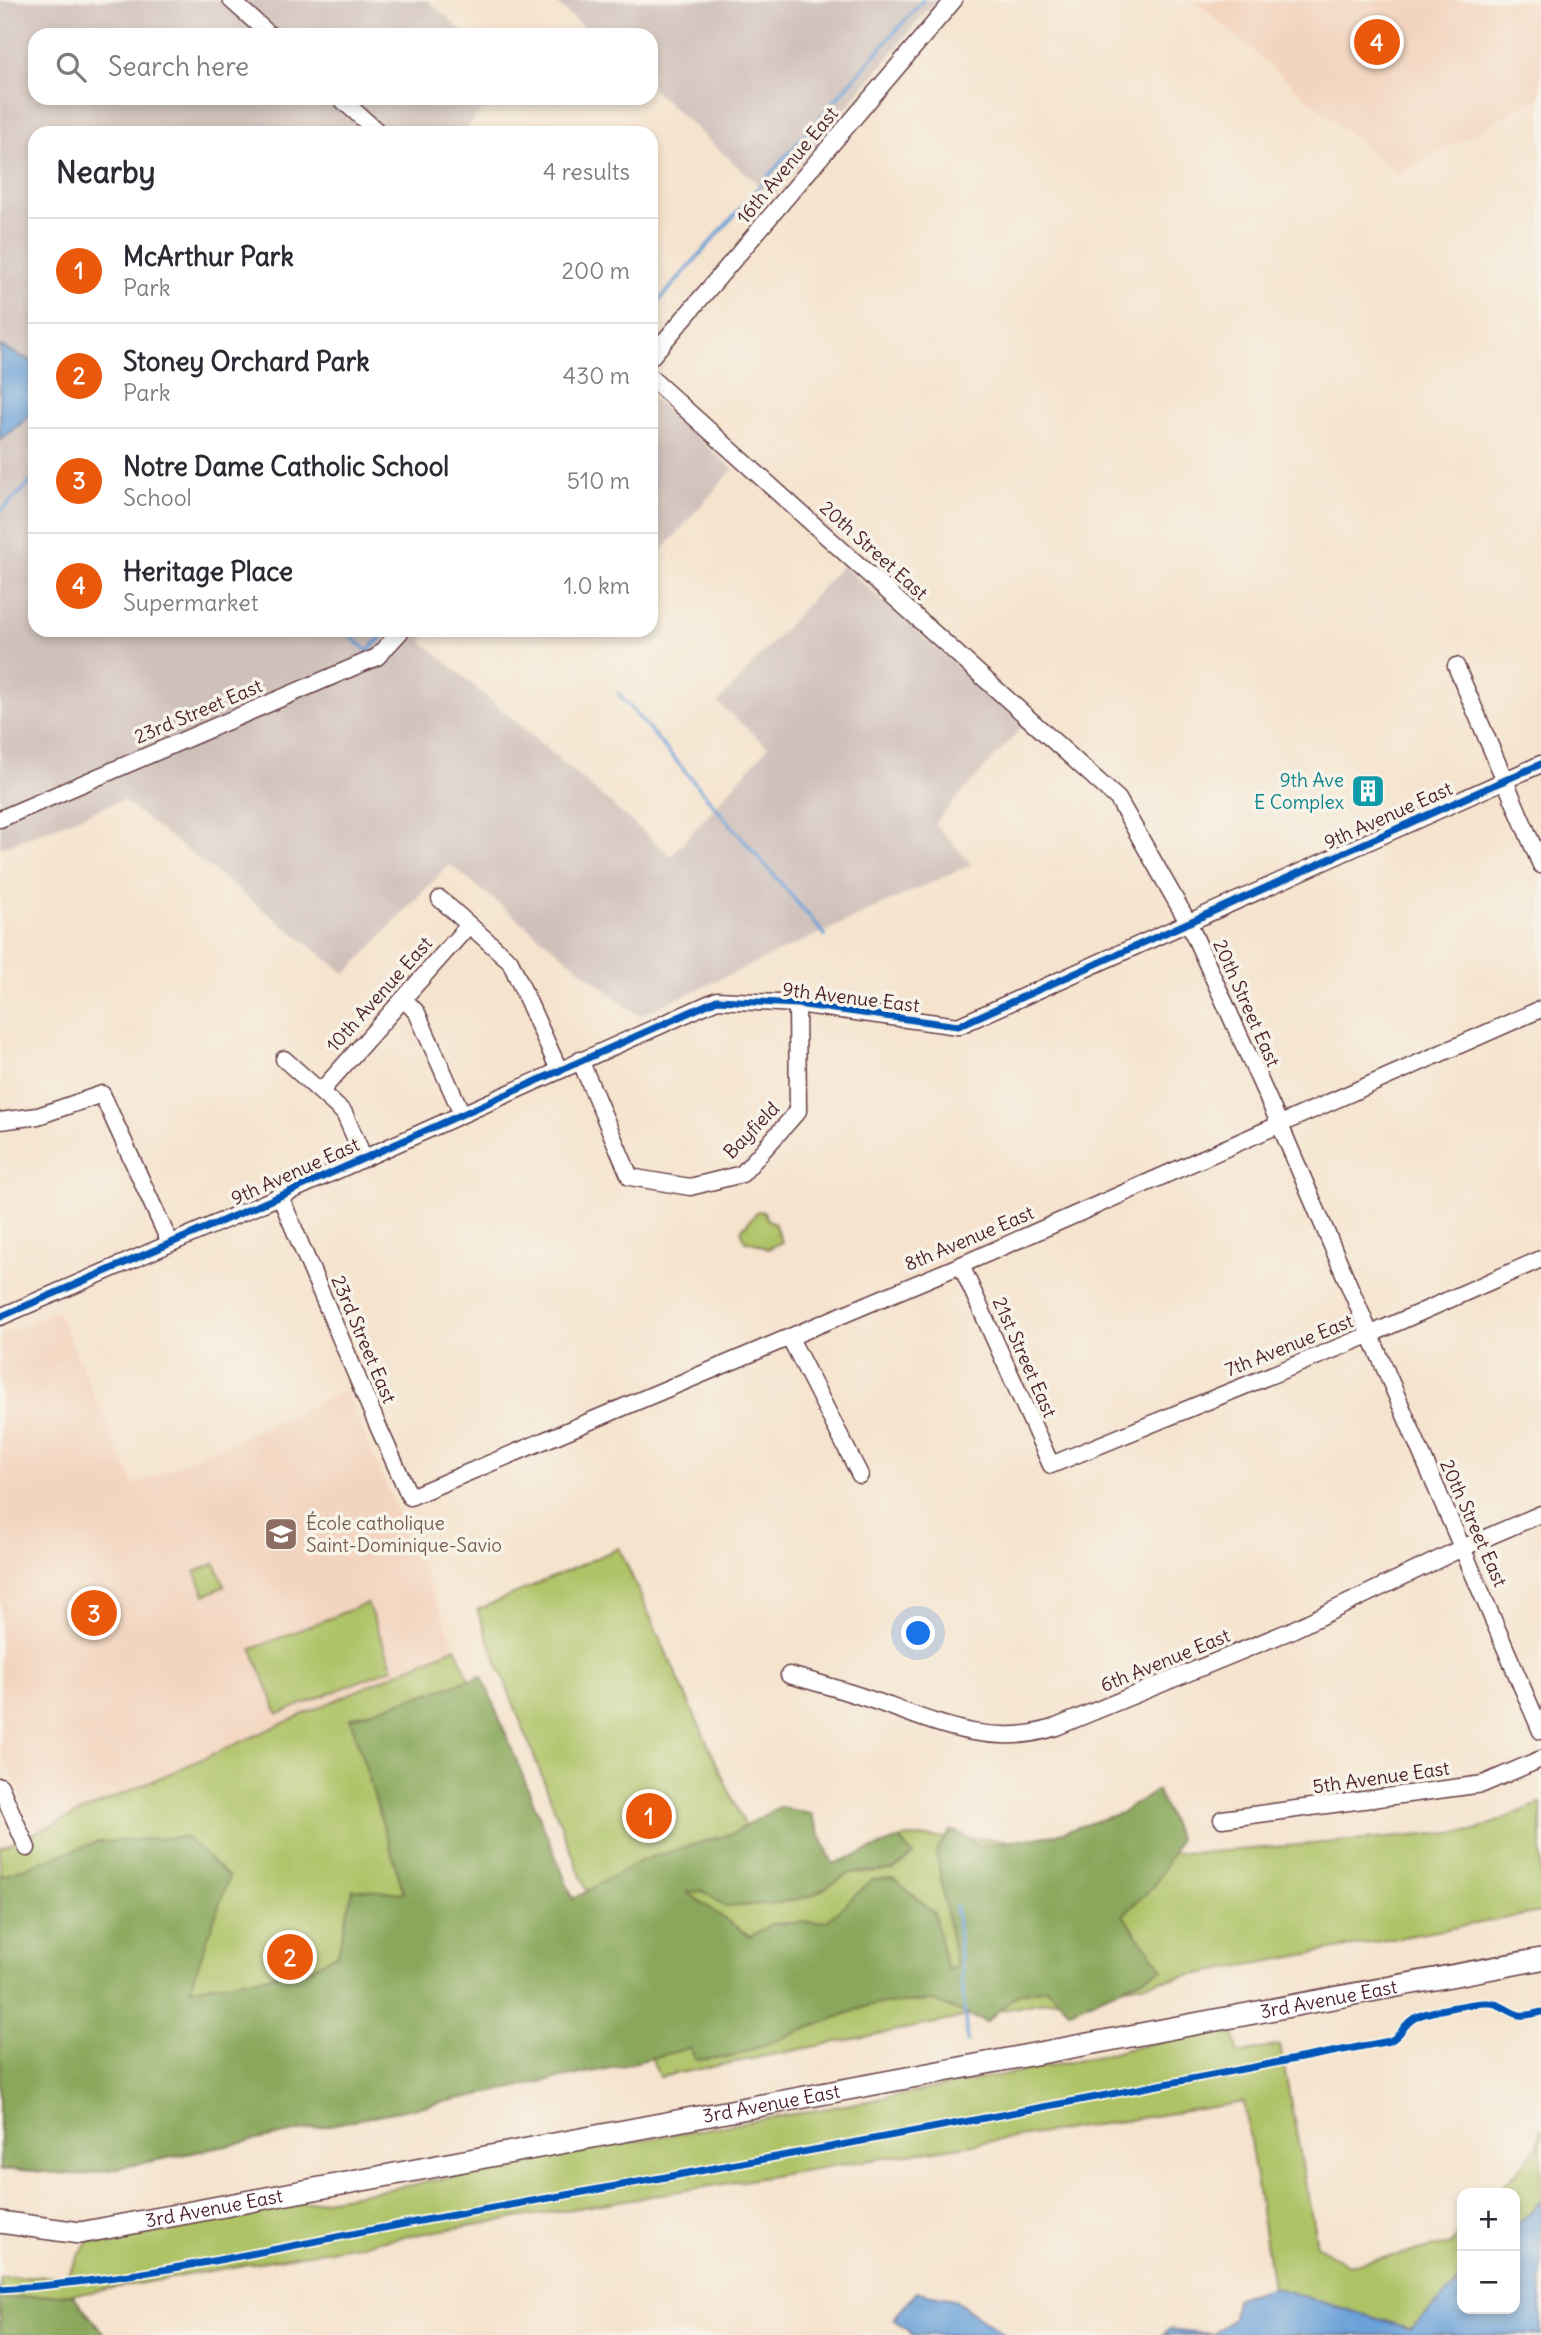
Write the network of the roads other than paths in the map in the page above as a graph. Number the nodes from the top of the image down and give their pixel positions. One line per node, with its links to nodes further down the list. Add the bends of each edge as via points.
1 (231, 0): 3 (street)
2 (954, 0): 6 (street, 16th Avenue East)
3 (262, 28)
4 (348, 105): 5 (street)
5 (371, 126)
6 (658, 349)
7 (658, 384): 15 (street, 20th Street East, via 1118,799)
8 (396, 637): 12 (street, 23rd Street East, via 377,657)
9 (1456, 666): 11 (street)
10 (1541, 765): 11 (street, 9th Avenue East)
11 (1506, 780): 13 (street); 15 (street, 9th Avenue East)
12 (0, 819)
13 (1541, 865)
14 (440, 899): 16 (street)
15 (1188, 922): 18 (street, 9th Avenue East, via 958,1026); 26 (street, 20th Street East)
16 (469, 925): 17 (street, 10th Avenue East); 22 (street, via 510,961)
17 (404, 999): 23 (street, 10th Avenue East); 24 (street, via 417,1013)
18 (797, 1004): 21 (street, 9th Avenue East, via 717,1000); 21 (street, Bayfield, via 798,1111 743,1174 690,1187 630,1178)
19 (1541, 1009): 26 (street, 8th Avenue East)
20 (284, 1059): 23 (street)
21 (580, 1060): 22 (street, 9th Avenue East)
22 (559, 1070): 24 (street, 9th Avenue East)
23 (321, 1091): 27 (street, via 344,1113)
24 (462, 1114): 27 (street, 9th Avenue East)
25 (0, 1121): 29 (street, via 38,1116 102,1094)
26 (1280, 1125): 31 (street, 8th Avenue East); 33 (street, 20th Street East)
27 (364, 1158): 28 (street, 9th Avenue East)
28 (280, 1196): 29 (street, 9th Avenue East); 37 (street, 23rd Street East)
29 (170, 1243): 32 (street, 9th Avenue East)
30 (1541, 1259): 33 (street, 7th Avenue East)
31 (961, 1265): 34 (street, 8th Avenue East); 35 (street, 21st Street East)
32 (0, 1317)
33 (1369, 1335): 35 (street, 7th Avenue East); 39 (street, 20th Street East)
34 (790, 1338): 36 (street); 37 (street, 8th Avenue East)
35 (1051, 1465)
36 (860, 1475)
37 (410, 1497)
38 (1541, 1514): 39 (street, 6th Avenue East)
39 (1462, 1548): 40 (street, 6th Avenue East, via 1290,1631 1029,1735 994,1737 950,1728); 41 (street, 20th Street East)
40 (789, 1675)
41 (1541, 1731)
42 (1541, 1759): 44 (street, 5th Avenue East, via 1483,1784)
43 (0, 1786): 45 (street)
44 (1222, 1819)
45 (27, 1848)
46 (1541, 1959): 47 (main road, 3rd Avenue East, via 80,2232)
47 (0, 2221)

